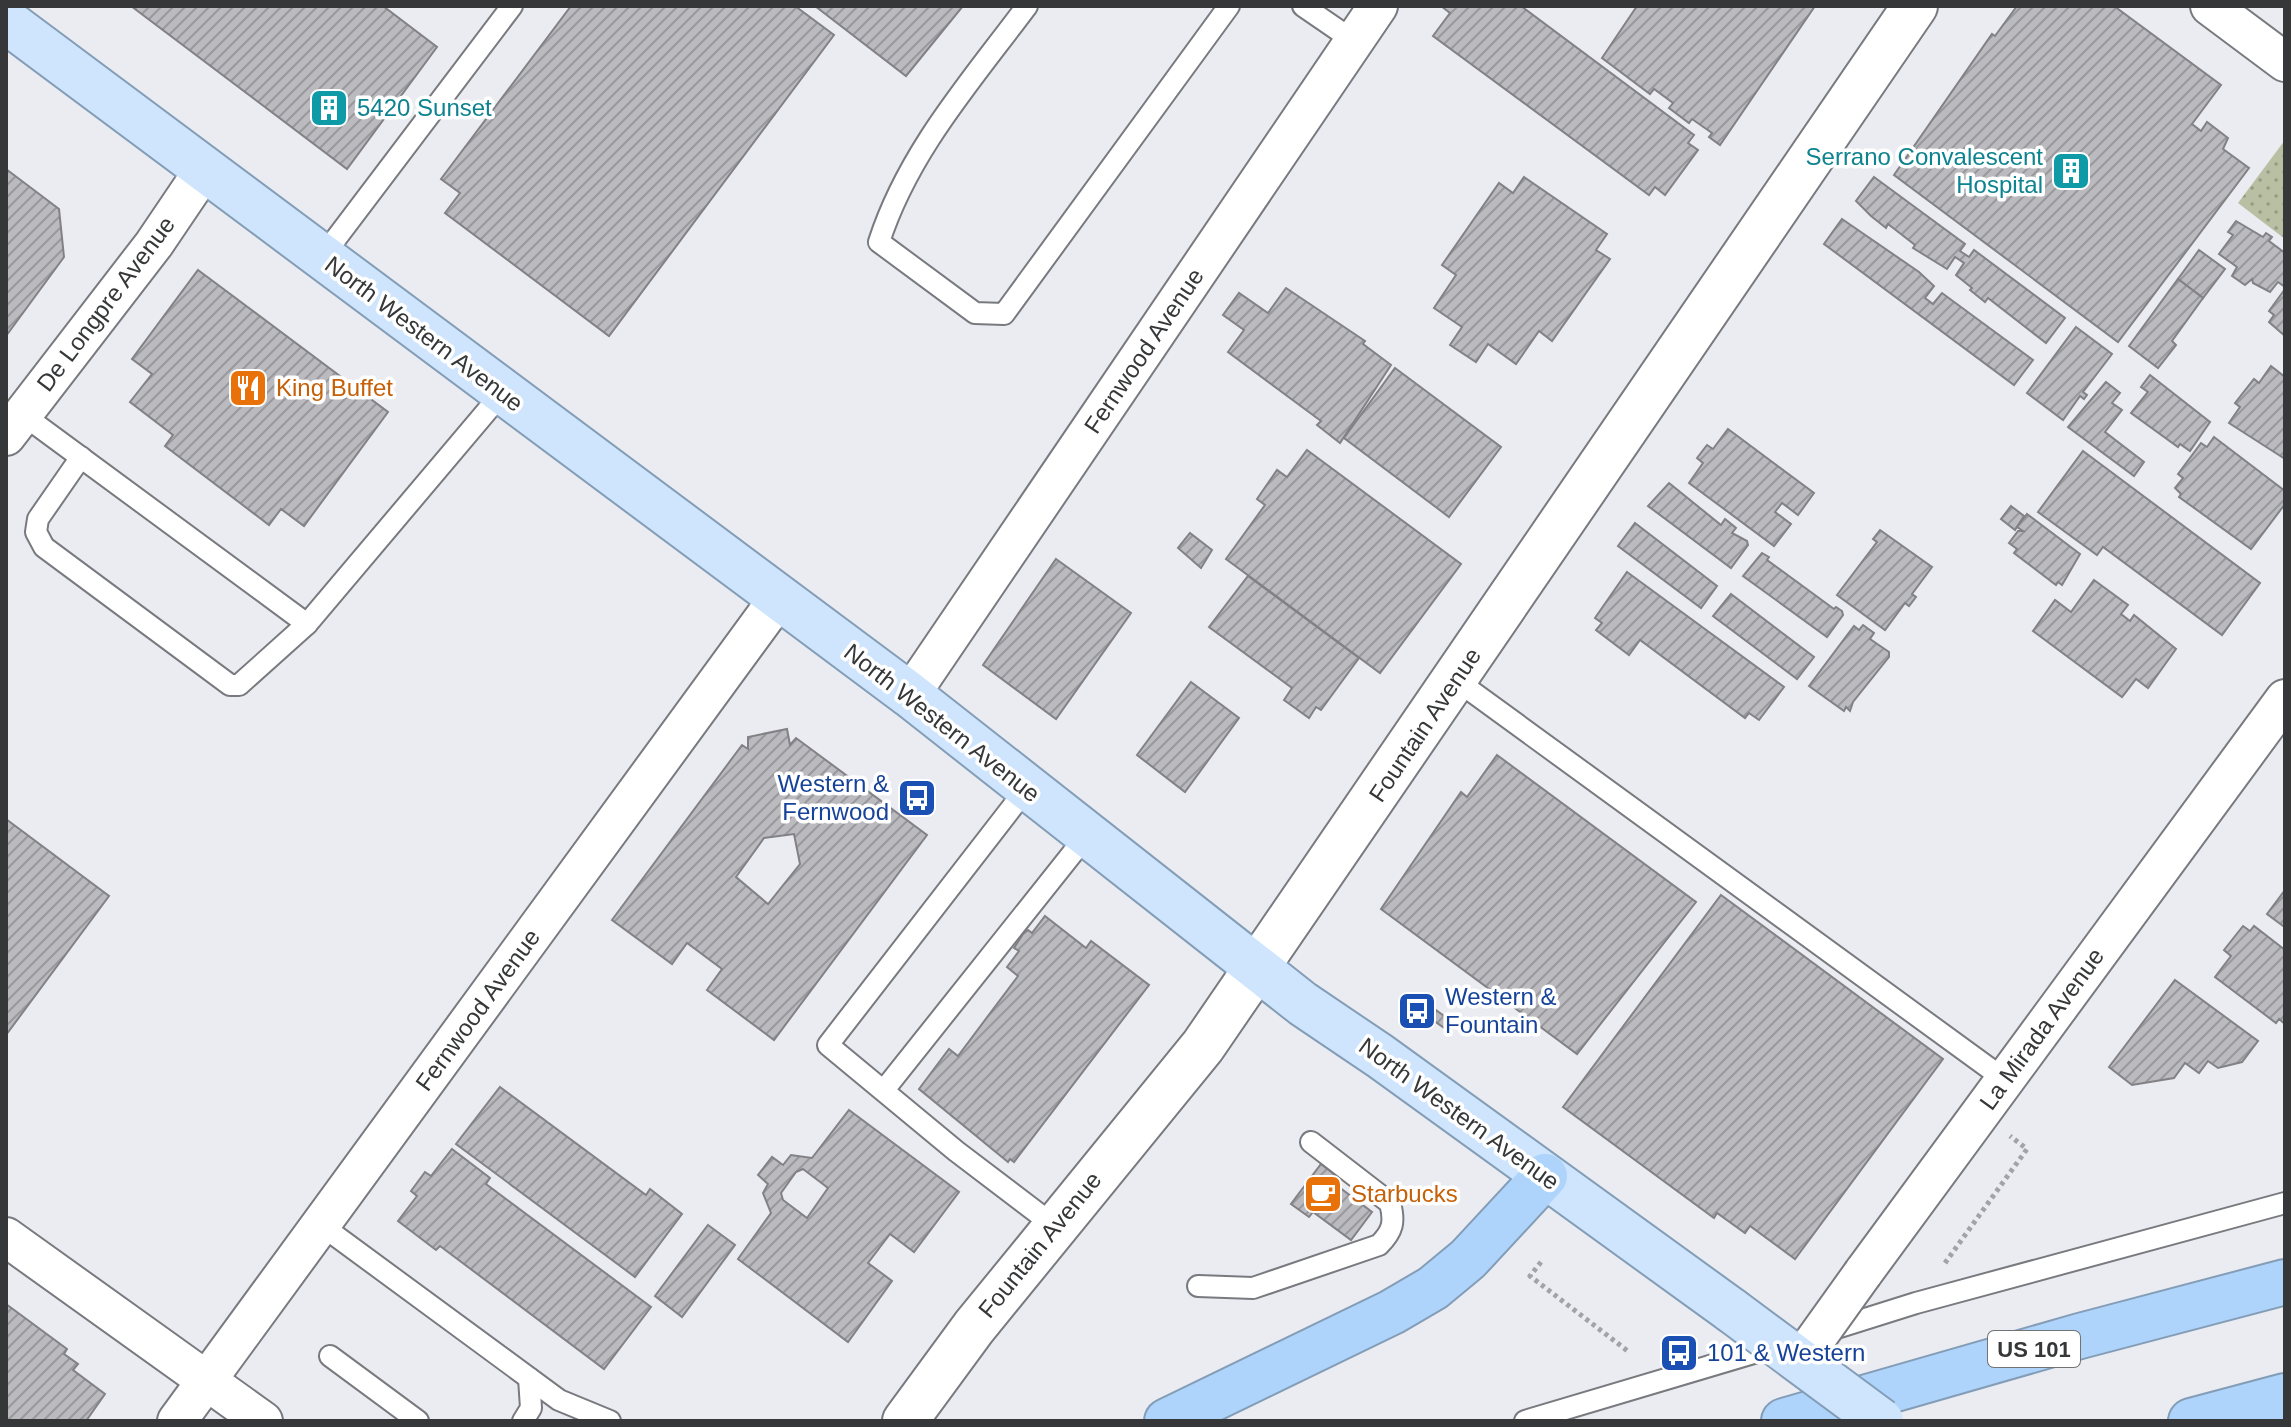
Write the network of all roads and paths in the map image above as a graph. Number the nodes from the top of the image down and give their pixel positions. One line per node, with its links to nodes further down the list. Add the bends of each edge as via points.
1 (512, 6): 12 (lane)
2 (1027, 6): 3 (lane, via 928,139 891,205 879,242 975,313 1004,314)
3 (1229, 6)
4 (1303, 6): 9 (lane)
5 (1378, 6): 9 (street, Fernwood Avenue)
6 (1915, 6): 18 (street, Fountain Avenue)
7 (2210, 6): 10 (street)
8 (6, 21): 11 (main road, North Western Avenue)
9 (1354, 41): 19 (street, Fernwood Avenue)
10 (2285, 62)
11 (204, 170): 12 (main road, North Western Avenue); 14 (street, De Longpre Avenue, via 154,244)
12 (322, 257): 13 (main road, North Western Avenue)
13 (503, 392): 16 (main road, North Western Avenue); 17 (lane)
14 (14, 425): 15 (lane)
15 (81, 457): 17 (lane); 17 (lane, via 38,519 36,532 44,547 230,685 248,681)
16 (778, 599): 19 (main road, North Western Avenue); 30 (street, Fernwood Avenue)
17 (307, 624)
18 (1456, 680): 23 (street, Fountain Avenue); 24 (lane)
19 (910, 695): 21 (main road, North Western Avenue)
20 (2285, 699): 24 (street, La Mirada Avenue)
21 (1027, 788): 22 (main road, North Western Avenue); 25 (lane, via 828,1045)
22 (1087, 835): 23 (main road, North Western Avenue); 25 (lane)
23 (1258, 969): 28 (main road, North Western Avenue); 31 (street, Fountain Avenue, via 1203,1046)
24 (2004, 1079): 39 (street, La Mirada Avenue, bridge)
25 (884, 1090): 31 (lane)
26 (1311, 1142): 35 (lane, via 1390,1203 1391,1233 1379,1245 1253,1288)
27 (2027, 1149): 36 (path)
28 (1545, 1176): 39 (main road, North Western Avenue, bridge); 49 (highway, via 1468,1259 1433,1288)
29 (2285, 1203): 36 (lane)
30 (321, 1225): 40 (lane); 41 (street, Fernwood Avenue)
31 (1056, 1227): 48 (street, Fountain Avenue)
32 (6, 1237): 41 (street)
33 (1541, 1262): 37 (path, via 1530,1276)
34 (2285, 1282): 51 (highway, US 101)
35 (1198, 1286)
36 (1916, 1303): 50 (lane)
37 (1629, 1352)
38 (330, 1356): 45 (lane)
39 (1800, 1361): 52 (main road, North Western Avenue, bridge)
40 (529, 1378): 46 (lane, via 531,1408); 47 (lane, via 559,1400)
41 (207, 1382): 43 (street, Fernwood Avenue); 44 (street)
42 (2285, 1396): 53 (highway)
43 (177, 1421)
44 (263, 1421)
45 (418, 1421)
46 (523, 1421)
47 (610, 1421)
48 (905, 1421)
49 (1167, 1421)
50 (1525, 1421)
51 (1784, 1421)
52 (1881, 1421)
53 (2191, 1421)

